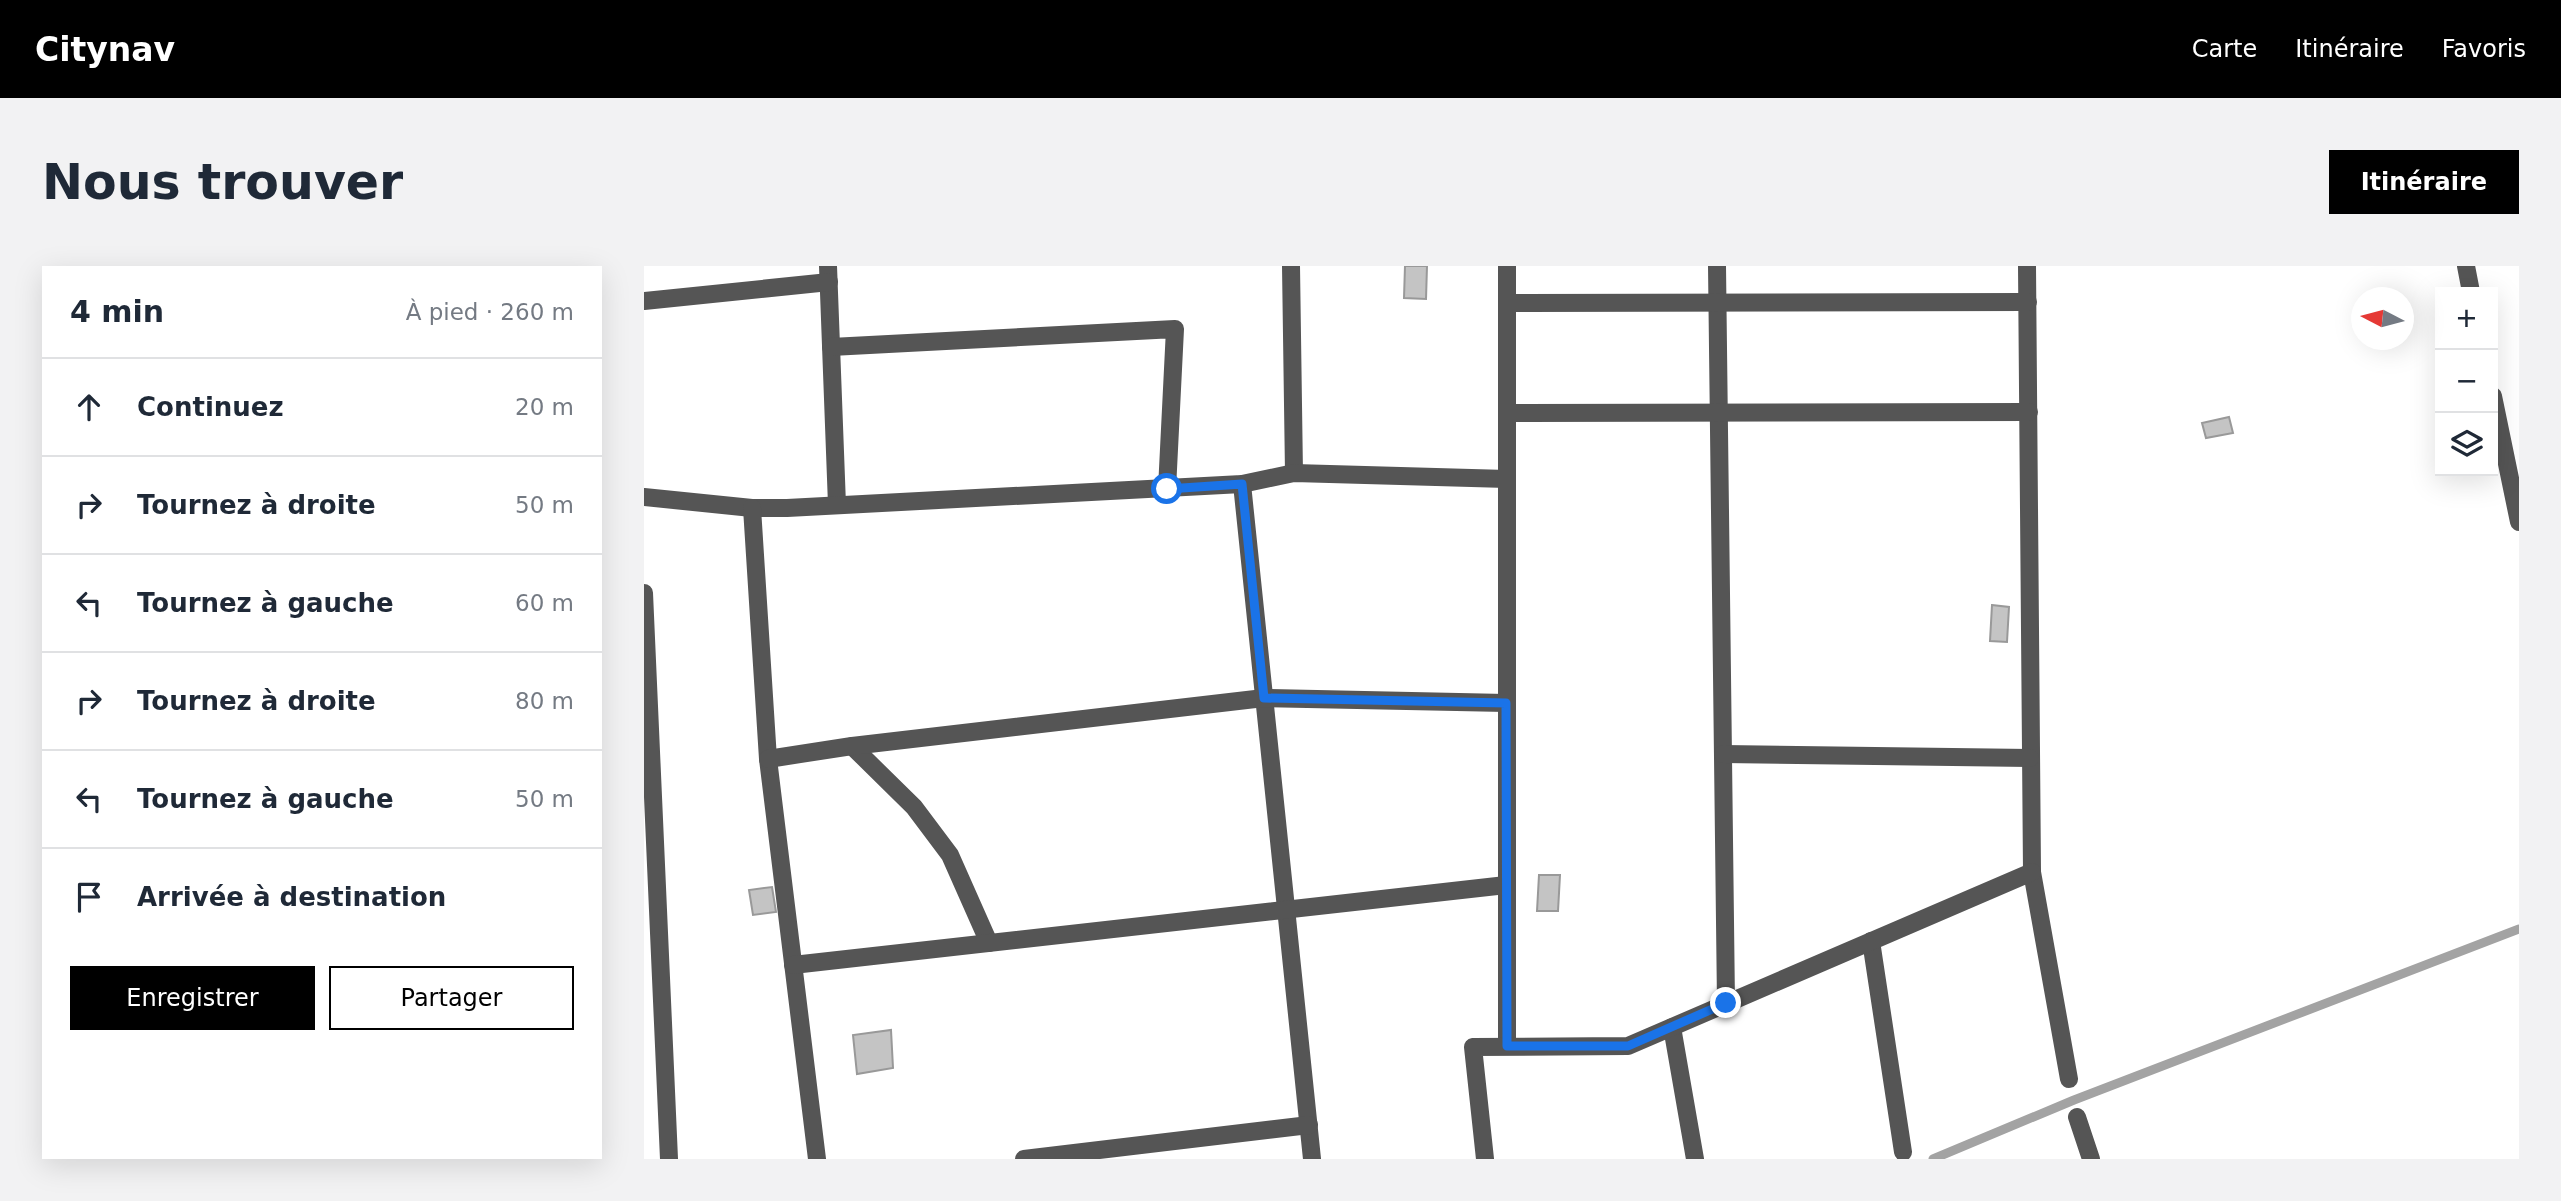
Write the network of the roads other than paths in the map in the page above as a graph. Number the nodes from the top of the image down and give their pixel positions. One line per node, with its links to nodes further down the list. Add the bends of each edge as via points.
1 (1291, 266): 17 (street)
2 (1507, 266): 11 (street)
3 (1717, 266): 9 (street)
4 (2027, 266): 10 (street)
5 (2466, 266): 7 (street)
6 (828, 274): 8 (street); 12 (street)
7 (2470, 287)
8 (644, 301)
9 (1717, 302): 10 (street); 11 (street); 13 (street)
10 (2028, 302): 14 (street)
11 (1507, 303): 15 (street)
12 (831, 347): 20 (street, via 1175,329); 22 (street)
13 (1719, 412): 14 (street); 15 (street); 29 (street)
14 (2029, 412): 30 (street)
15 (1507, 413): 18 (street)
16 (2497, 413): 24 (street)
17 (1294, 473): 18 (street); 19 (street)
18 (1507, 479): 27 (street)
19 (1242, 484): 20 (street); 26 (street)
20 (1167, 489): 22 (street)
21 (644, 497): 23 (street)
22 (837, 505): 23 (street)
23 (752, 508): 31 (street)
24 (2519, 522)
25 (644, 593): 45 (street)
26 (1264, 698): 27 (street); 28 (street); 34 (street)
27 (1506, 703): 33 (street)
28 (852, 746): 31 (street); 36 (street, via 914,807 950,855)
29 (1723, 754): 30 (street); 38 (street)
30 (2030, 758): 32 (street)
31 (768, 759): 37 (street)
32 (2032, 872): 35 (street); 41 (street)
33 (1506, 885): 34 (street); 40 (street)
34 (1286, 910): 36 (street); 43 (street)
35 (1871, 941): 38 (street); 44 (street)
36 (989, 943): 37 (street)
37 (793, 965): 46 (street)
38 (1726, 1003): 39 (street)
39 (1672, 1027): 40 (street, via 1628,1046); 50 (street)
40 (1507, 1046): 49 (street, via 1473,1047)
41 (2069, 1079)
42 (2077, 1117): 51 (street)
43 (1309, 1125): 47 (street); 48 (street)
44 (1903, 1153)
45 (669, 1159)
46 (817, 1159)
47 (1024, 1159)
48 (1312, 1159)
49 (1485, 1159)
50 (1695, 1159)
51 (2091, 1159)

